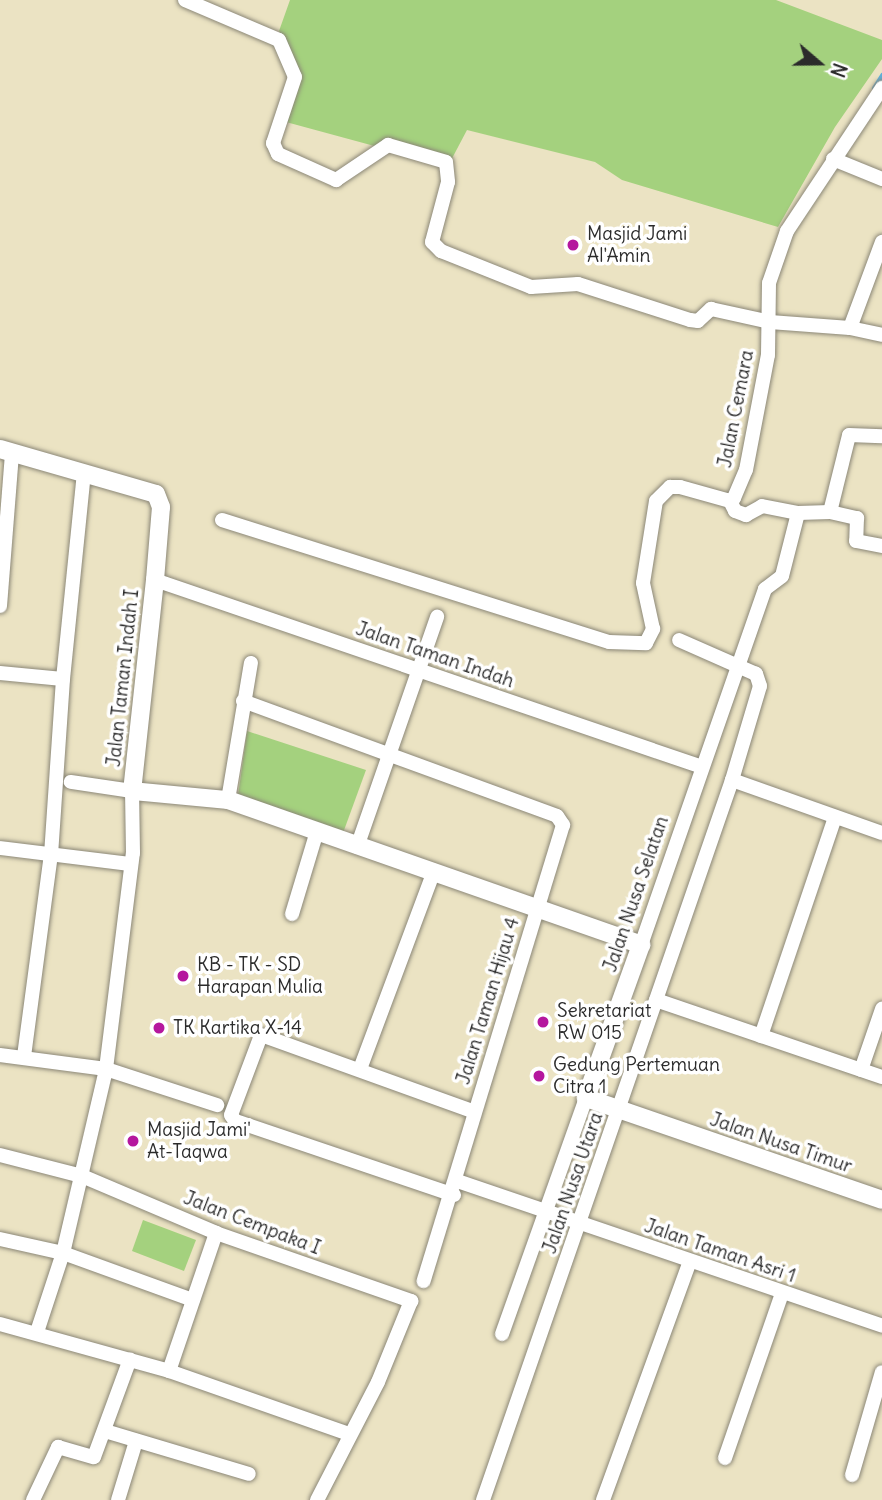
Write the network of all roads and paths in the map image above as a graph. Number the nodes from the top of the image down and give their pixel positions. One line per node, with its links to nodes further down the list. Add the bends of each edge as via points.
1 (185, 0): 7 (street, via 279,40 295,77 273,143 279,155 336,180 388,145 446,162 449,182 432,242 440,251 531,287 578,284 690,320 698,321 711,309)
2 (882, 88): 3 (street, Jalan Cemara)
3 (877, 104): 4 (street, Jalan Cemara)
4 (833, 159): 5 (street); 7 (street, Jalan Cemara, via 787,230 769,283)
5 (882, 178)
6 (882, 242): 8 (street)
7 (770, 322): 8 (street); 13 (street, Jalan Cemara, via 746,470)
8 (850, 328): 9 (street)
9 (882, 335)
10 (882, 436): 14 (street, via 855,433 845,439)
11 (6, 450): 12 (street, Jalan Taman Indah I); 19 (street)
12 (84, 472): 18 (street, Jalan Taman Indah I, via 156,494 161,508); 26 (street)
13 (730, 501): 15 (street, via 746,515 762,506); 16 (street, via 680,486 670,487 656,501 643,583 653,629 646,643 609,642)
14 (830, 512): 15 (street); 17 (street, via 857,518 856,541)
15 (798, 513): 23 (street, Jalan Nusa Selatan, via 782,576 765,589)
16 (222, 520)
17 (882, 546)
18 (155, 580): 24 (street, Jalan Taman Indah); 32 (street, Jalan Taman Indah I)
19 (0, 606)
20 (438, 617): 24 (street)
21 (679, 640): 23 (street)
22 (251, 663): 27 (street)
23 (737, 665): 29 (street, Jalan Nusa Selatan); 30 (street, Jalan Nusa Utara, via 760,679)
24 (419, 670): 28 (street); 29 (street, Jalan Taman Indah)
25 (0, 673): 26 (street)
26 (63, 679): 39 (street)
27 (243, 701): 28 (street); 33 (street)
28 (389, 756): 37 (street); 42 (street, Jalan Taman Hijau 4, via 561,820 562,831)
29 (702, 767): 44 (street, Jalan Nusa Selatan)
30 (732, 780): 34 (street); 45 (street, Jalan Nusa Utara)
31 (71, 782): 32 (street)
32 (132, 791): 33 (street, Jalan Taman Indah I); 40 (street)
33 (228, 800): 35 (street, Jalan Taman Indah I)
34 (835, 817): 36 (street); 47 (street)
35 (317, 831): 37 (street, Jalan Taman Indah I); 43 (street)
36 (882, 833)
37 (356, 847): 41 (street, Jalan Taman Indah I)
38 (0, 848): 39 (street)
39 (51, 854): 40 (street); 49 (street)
40 (131, 864): 50 (street)
41 (433, 874): 42 (street, Jalan Taman Indah I); 51 (street)
42 (536, 908): 44 (street, Jalan Taman Indah I); 57 (street, Jalan Taman Hijau 4)
43 (292, 914)
44 (641, 944): 54 (street, Jalan Nusa Selatan)
45 (656, 1000): 47 (street); 56 (street, Jalan Nusa Utara)
46 (882, 1009): 52 (street)
47 (761, 1036): 52 (street)
48 (0, 1055): 49 (street)
49 (24, 1057): 50 (street)
50 (106, 1069): 55 (street); 59 (street)
51 (360, 1069): 57 (street); 60 (street, Jalan Taman Asri 1, via 261,1035 233,1119)
52 (861, 1070): 53 (street)
53 (882, 1077)
54 (586, 1098): 56 (street, Jalan Nusa Timur); 62 (street, Jalan Nusa Selatan)
55 (217, 1105)
56 (618, 1110): 61 (street, Jalan Nusa Timur); 63 (street, Jalan Nusa Utara)
57 (475, 1112): 60 (street, Jalan Taman Hijau 4)
58 (0, 1155): 59 (street, Jalan Cempaka I)
59 (82, 1175): 64 (street, Jalan Cempaka I); 66 (street)
60 (455, 1188): 62 (street, Jalan Taman Asri 1); 68 (street, Jalan Taman Hijau 4)
61 (882, 1200)
62 (546, 1212): 63 (street, Jalan Taman Asri 1); 74 (street, Jalan Nusa Selatan)
63 (579, 1223): 67 (street, Jalan Taman Asri 1); 88 (street, Jalan Nusa Utara)
64 (216, 1233): 70 (street); 79 (street, Jalan Cempaka I, via 411,1301 378,1382)
65 (0, 1239): 66 (street)
66 (63, 1253): 70 (street); 73 (street)
67 (690, 1261): 69 (street, Jalan Taman Asri 1); 84 (street)
68 (424, 1281)
69 (782, 1293): 72 (street, Jalan Taman Asri 1); 81 (street)
70 (193, 1300): 76 (street)
71 (0, 1324): 73 (street)
72 (882, 1326)
73 (37, 1332): 75 (street)
74 (502, 1334)
75 (130, 1359): 76 (street); 78 (street)
76 (169, 1371): 79 (street)
77 (882, 1372): 83 (street)
78 (105, 1431): 80 (street); 85 (street, via 94,1457 58,1447)
79 (349, 1434): 87 (street)
80 (136, 1441): 82 (street); 86 (street)
81 (724, 1458)
82 (249, 1474)
83 (852, 1475)
84 (610, 1477): 89 (street); 90 (street)
85 (33, 1500)
86 (118, 1500)
87 (317, 1500)
88 (483, 1500)
89 (603, 1500)
90 (613, 1500)

